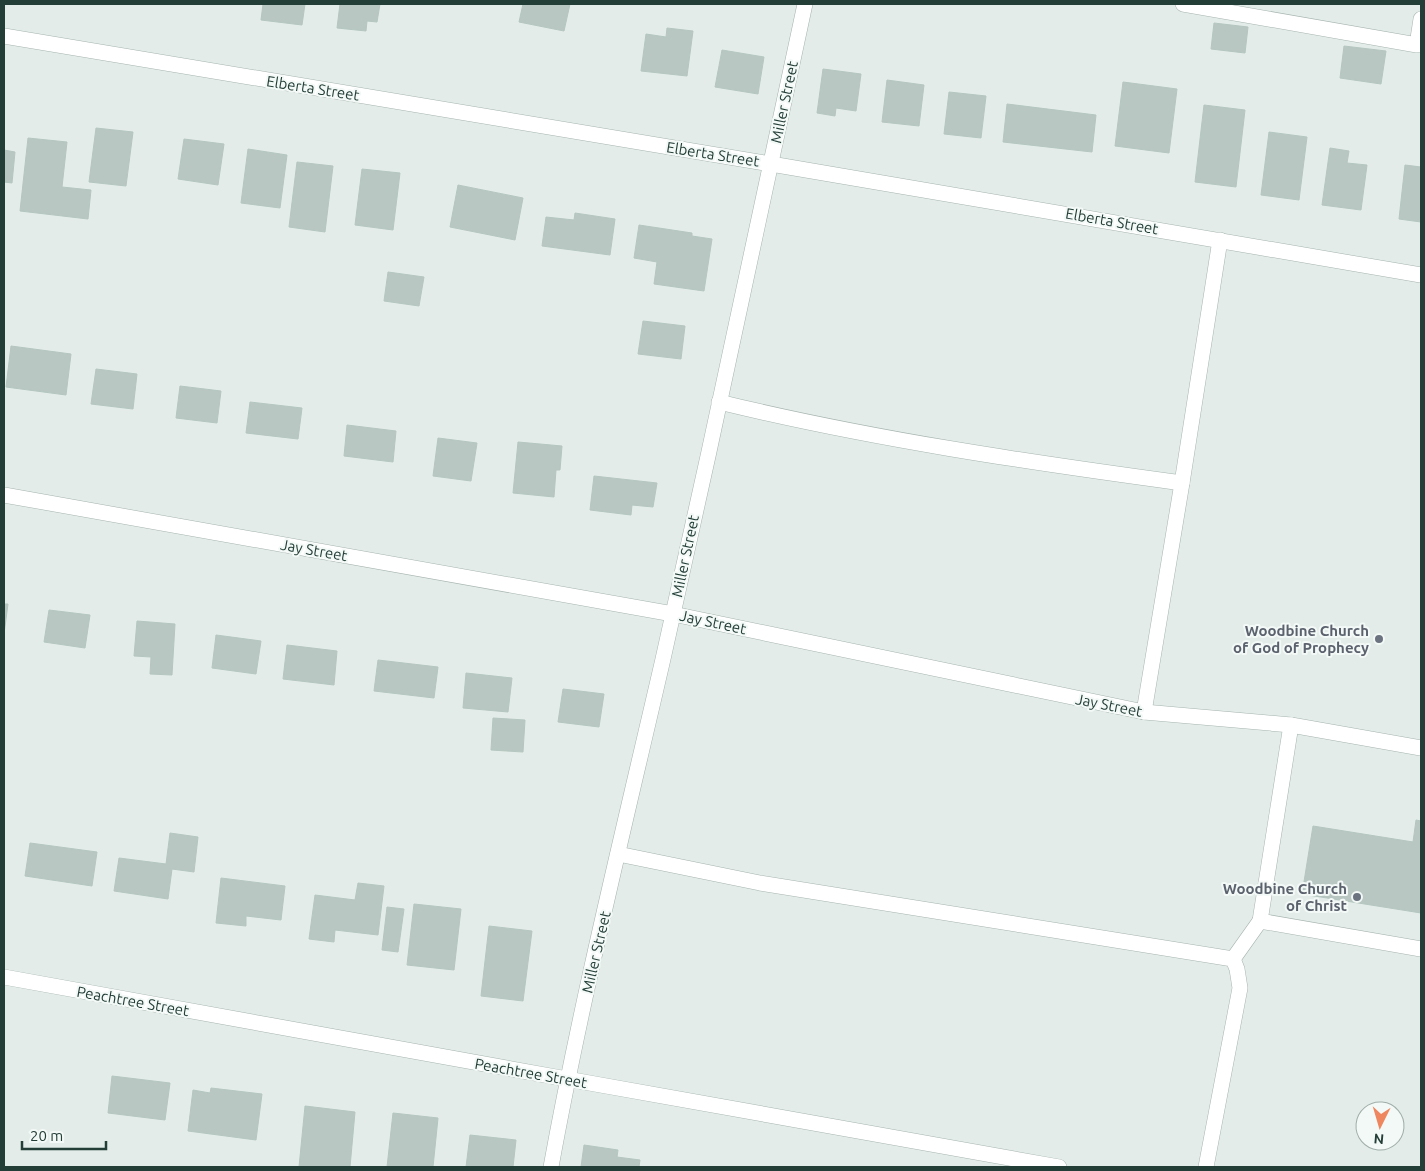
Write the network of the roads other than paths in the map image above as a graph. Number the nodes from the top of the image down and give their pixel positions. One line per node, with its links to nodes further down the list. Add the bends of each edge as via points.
1 (805, 4): 5 (street, Miller Street)
2 (1183, 4): 3 (street, via 1417,45)
3 (1421, 19)
4 (4, 36): 5 (street, Elberta Street)
5 (771, 164): 6 (street, Elberta Street); 8 (street, Miller Street)
6 (1220, 240): 7 (street, Elberta Street); 9 (street)
7 (1421, 275)
8 (719, 402): 9 (street, via 1036,463); 11 (street, Miller Street)
9 (1182, 482): 12 (street)
10 (4, 495): 11 (street, Jay Street)
11 (673, 614): 12 (street, Jay Street); 15 (street, Miller Street)
12 (1144, 712): 13 (street, Jay Street)
13 (1291, 725): 14 (street, Jay Street); 16 (street)
14 (1421, 748)
15 (618, 854): 18 (street, via 760,883); 20 (street, Miller Street)
16 (1260, 921): 17 (street); 18 (street)
17 (1421, 949)
18 (1233, 959): 23 (street, via 1240,988)
19 (4, 977): 20 (street, Peachtree Street)
20 (567, 1080): 21 (street, Miller Street); 22 (street, Peachtree Street)
21 (551, 1167)
22 (1059, 1167)
23 (1206, 1167)

